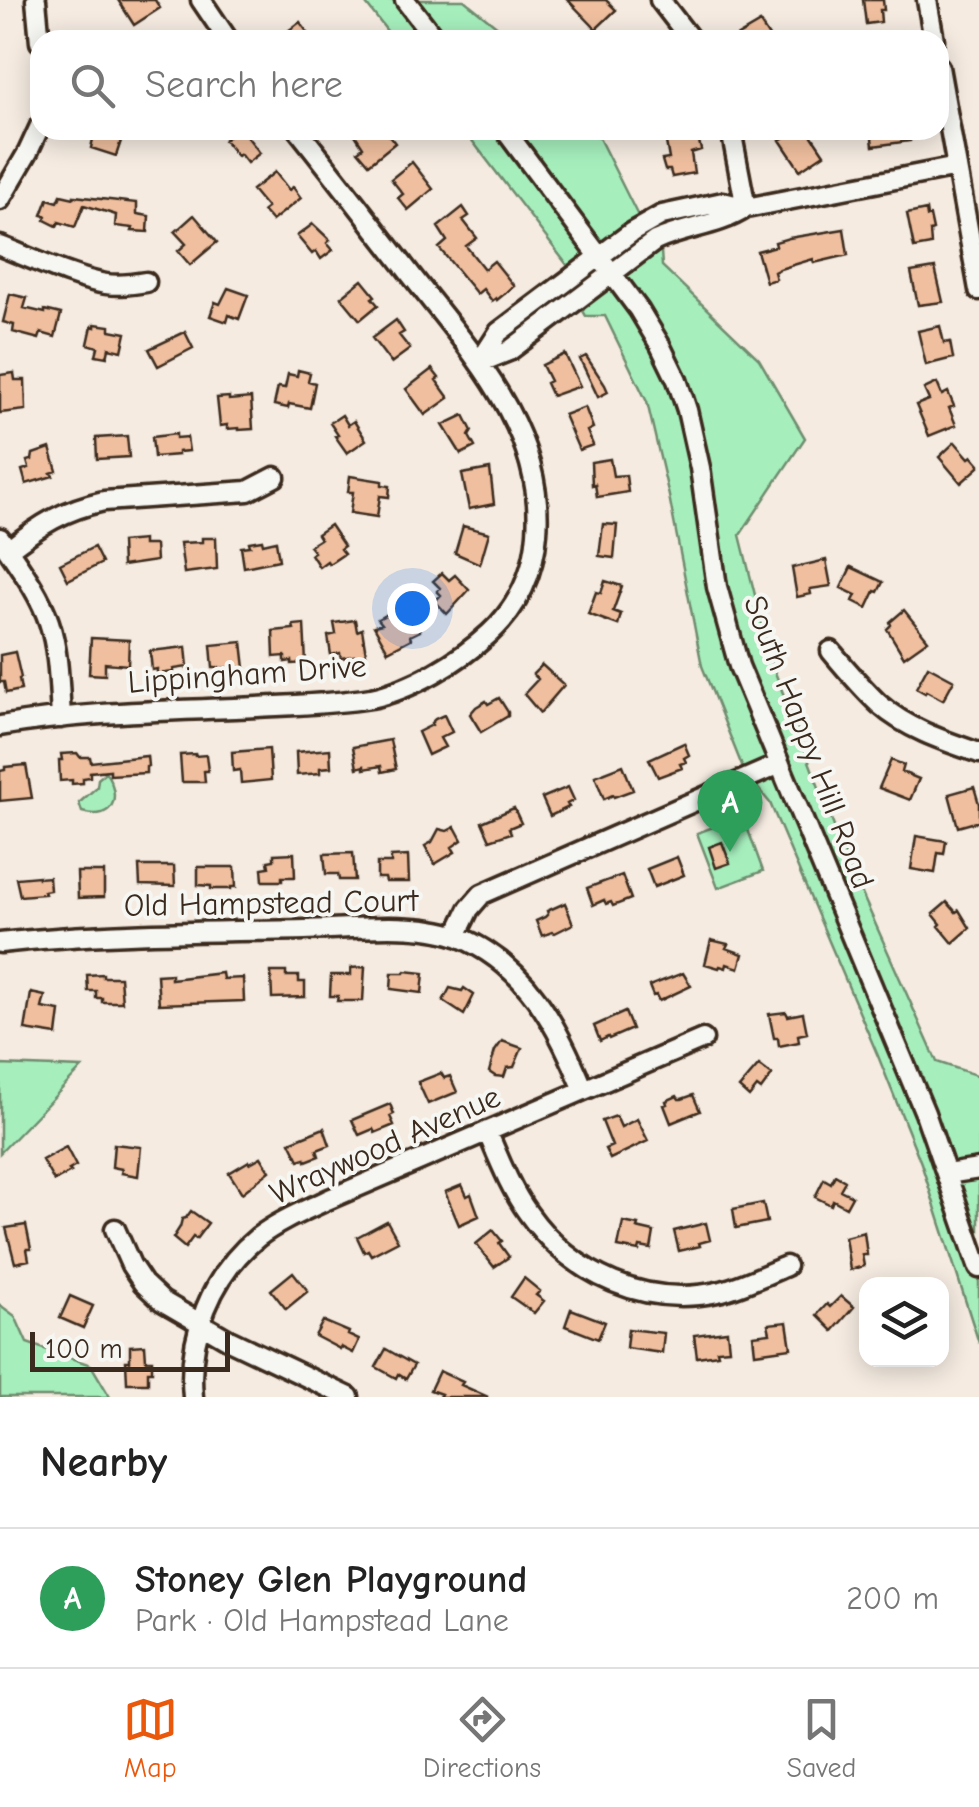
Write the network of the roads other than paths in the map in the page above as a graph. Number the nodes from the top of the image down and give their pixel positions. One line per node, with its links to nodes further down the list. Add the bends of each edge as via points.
1 (36, 0): 6 (street)
2 (201, 0): 7 (street)
3 (405, 0): 8 (street)
4 (660, 0): 9 (street)
5 (927, 0): 10 (street)
6 (39, 30)
7 (221, 30)
8 (428, 30)
9 (683, 30)
10 (932, 30)
11 (949, 123): 16 (street)
12 (34, 140): 17 (street)
13 (306, 140): 24 (street, Lippingham Drive)
14 (513, 140): 20 (street, South Happy Hill Road)
15 (733, 140): 18 (street)
16 (957, 167): 18 (street); 23 (street)
17 (0, 200)
18 (746, 208): 20 (street, via 723,202 662,215); 21 (street, via 655,241)
19 (0, 246): 22 (street, via 104,283)
20 (600, 256): 21 (street, South Happy Hill Road); 24 (street, via 499,332)
21 (612, 273): 24 (street, via 510,352); 31 (street, South Happy Hill Road, via 677,380 728,630)
22 (146, 282)
23 (979, 290)
24 (479, 363): 28 (street, Lippingham Drive, via 523,440 538,520 522,591 480,643 416,682 374,697)
25 (275, 477): 26 (street, via 248,491 82,506)
26 (4, 544): 28 (street, via 49,620)
27 (831, 651): 30 (street, via 891,713)
28 (61, 718): 29 (street, Lippingham Drive)
29 (0, 726)
30 (979, 753)
31 (780, 764): 32 (street, via 482,894); 38 (street, South Happy Hill Road)
32 (456, 936): 33 (street, Old Hampstead Court, via 392,928); 35 (street, Old Hampstead Court, via 489,954 534,995)
33 (0, 943)
34 (702, 1039): 35 (street, Wraywood Avenue)
35 (584, 1090): 36 (street, Wraywood Avenue)
36 (487, 1131): 40 (street, via 512,1188 544,1233 602,1278 651,1294 699,1295); 42 (street, Wraywood Avenue, via 276,1225 228,1269)
37 (979, 1169): 38 (street)
38 (948, 1174): 41 (street, South Happy Hill Road)
39 (115, 1229): 42 (street, via 143,1283)
40 (786, 1266)
41 (979, 1268)
42 (200, 1323): 43 (street, Wraywood Avenue); 44 (street)
43 (193, 1397)
44 (349, 1397)

